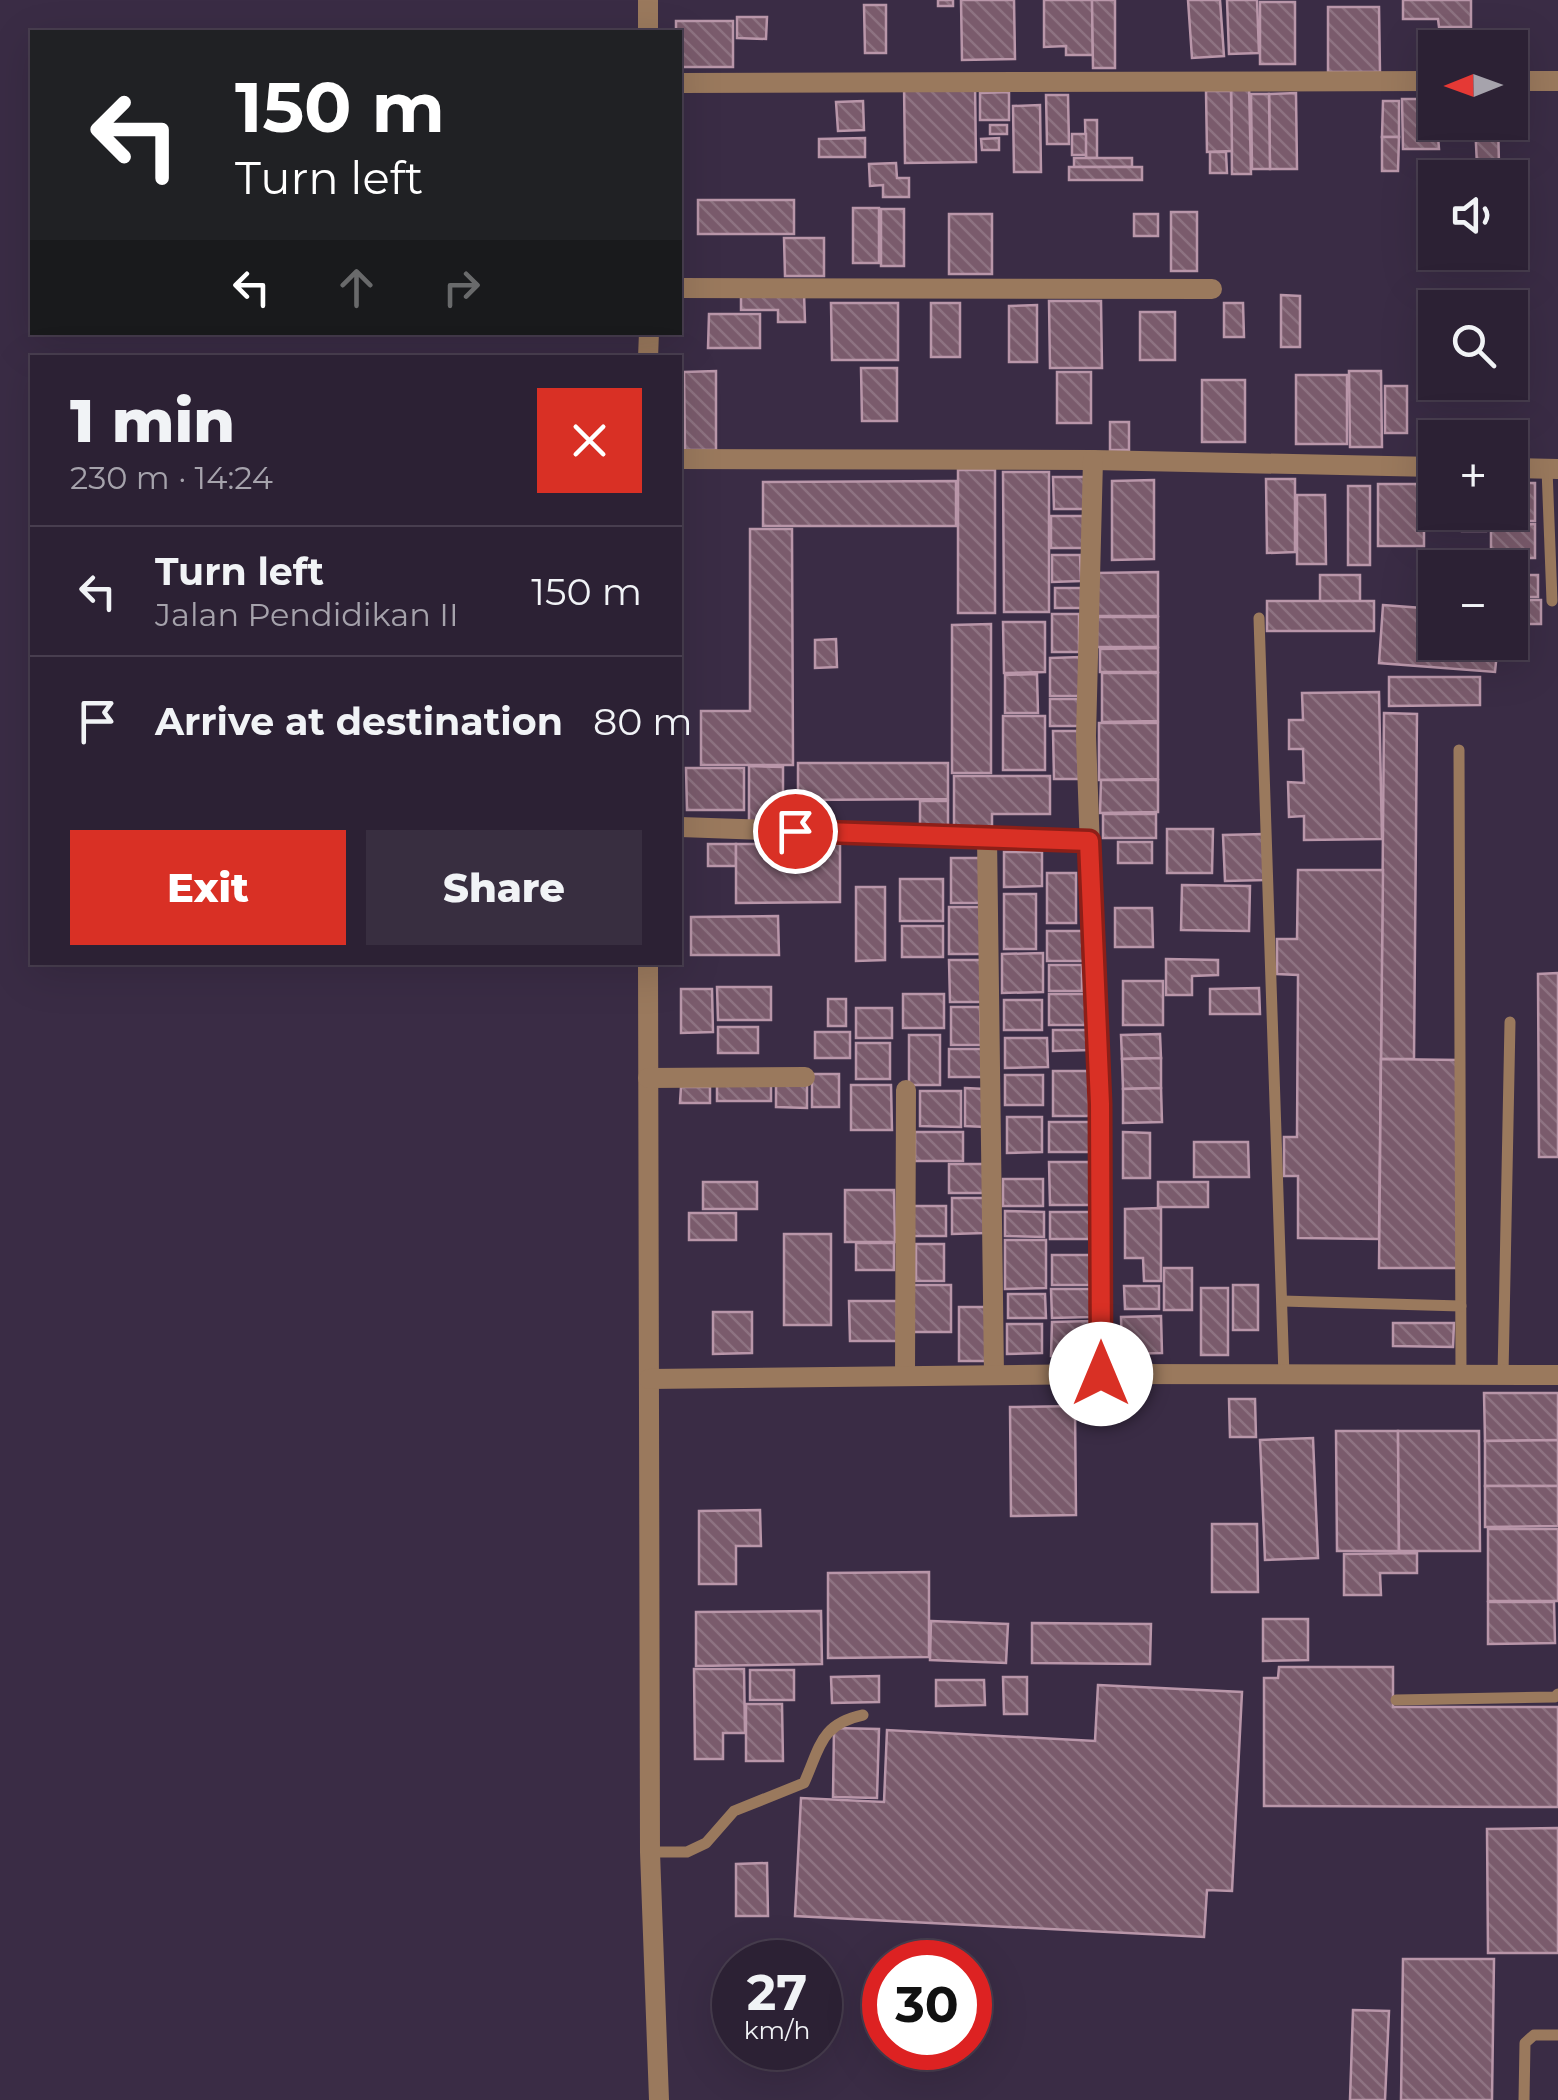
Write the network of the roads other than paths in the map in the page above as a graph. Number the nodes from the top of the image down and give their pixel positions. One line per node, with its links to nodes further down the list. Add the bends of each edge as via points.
1 (648, 0): 2 (street)
2 (648, 30)
3 (1418, 81): 6 (street)
4 (1528, 81): 5 (street)
5 (1558, 81)
6 (682, 83)
7 (682, 288): 8 (street)
8 (1212, 289)
9 (682, 459): 10 (street)
10 (1092, 460): 11 (street); 19 (street)
11 (1418, 467)
12 (1528, 468): 13 (street)
13 (1553, 469): 14 (lane)
14 (1552, 601)
15 (1259, 618): 25 (lane)
16 (1459, 750): 26 (lane)
17 (682, 827): 18 (street)
18 (988, 838): 19 (street); 29 (street)
19 (1089, 841): 27 (street, via 1100,1104)
20 (648, 965): 22 (street)
21 (1510, 1022): 30 (lane)
22 (648, 1078): 23 (street); 34 (street)
23 (805, 1078)
24 (906, 1090): 32 (street)
25 (1282, 1300): 26 (lane); 33 (lane)
26 (1461, 1306): 28 (lane)
27 (1101, 1374): 29 (street); 33 (street)
28 (1461, 1374): 30 (street); 33 (street)
29 (994, 1375): 32 (street)
30 (1503, 1375): 31 (street)
31 (1558, 1375)
32 (905, 1376): 34 (street)
33 (1284, 1376)
34 (649, 1378): 38 (street)
35 (1558, 1694): 36 (lane)
36 (1396, 1700)
37 (862, 1715): 38 (lane, via 824,1733 804,1783 734,1811 706,1843 687,1852)
38 (650, 1852): 40 (street)
39 (1558, 2035): 41 (lane, via 1534,2035 1525,2043)
40 (659, 2100)
41 (1524, 2100)

